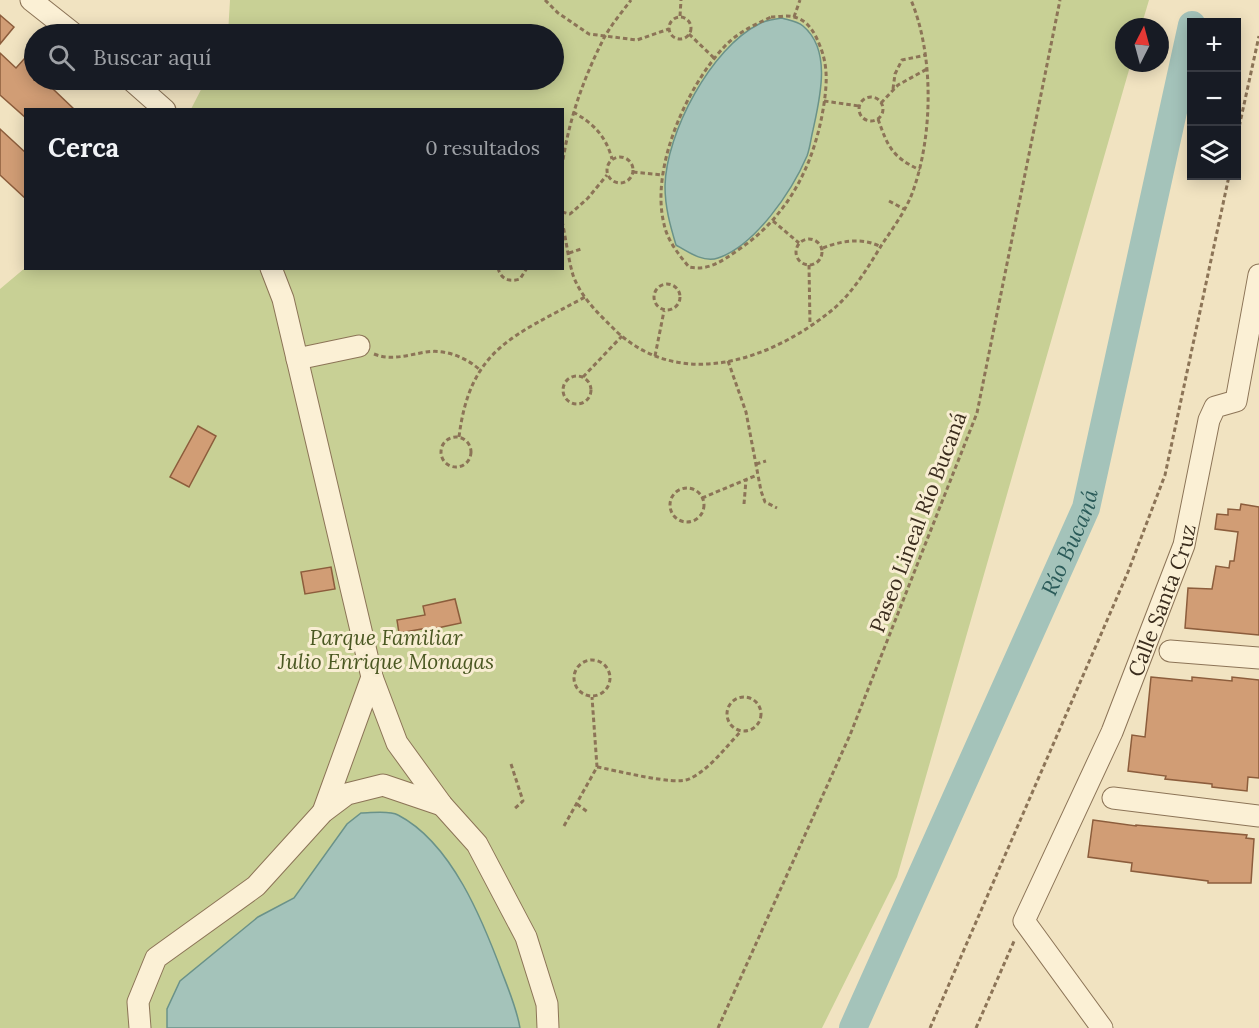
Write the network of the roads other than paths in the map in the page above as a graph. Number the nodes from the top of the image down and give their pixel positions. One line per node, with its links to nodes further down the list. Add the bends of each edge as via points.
1 (30, 0): 2 (street)
2 (61, 24)
3 (142, 90): 4 (street)
4 (163, 108)
5 (272, 270): 8 (street)
6 (1259, 275): 18 (street, Calle Santa Cruz, via 1236,401 1215,407 1209,420 1184,545 1112,732 1024,921)
7 (358, 346): 8 (street)
8 (297, 359): 11 (street)
9 (1170, 651): 10 (street)
10 (1259, 658)
11 (372, 677): 13 (street, via 397,743); 14 (street)
12 (1113, 798): 15 (street)
13 (442, 805): 14 (street, via 382,785 347,794); 17 (street, via 477,844 526,937 548,1005)
14 (323, 812): 16 (street, via 256,886 156,958 138,1002)
15 (1259, 816)
16 (140, 1028)
17 (548, 1028)
18 (1102, 1028)

